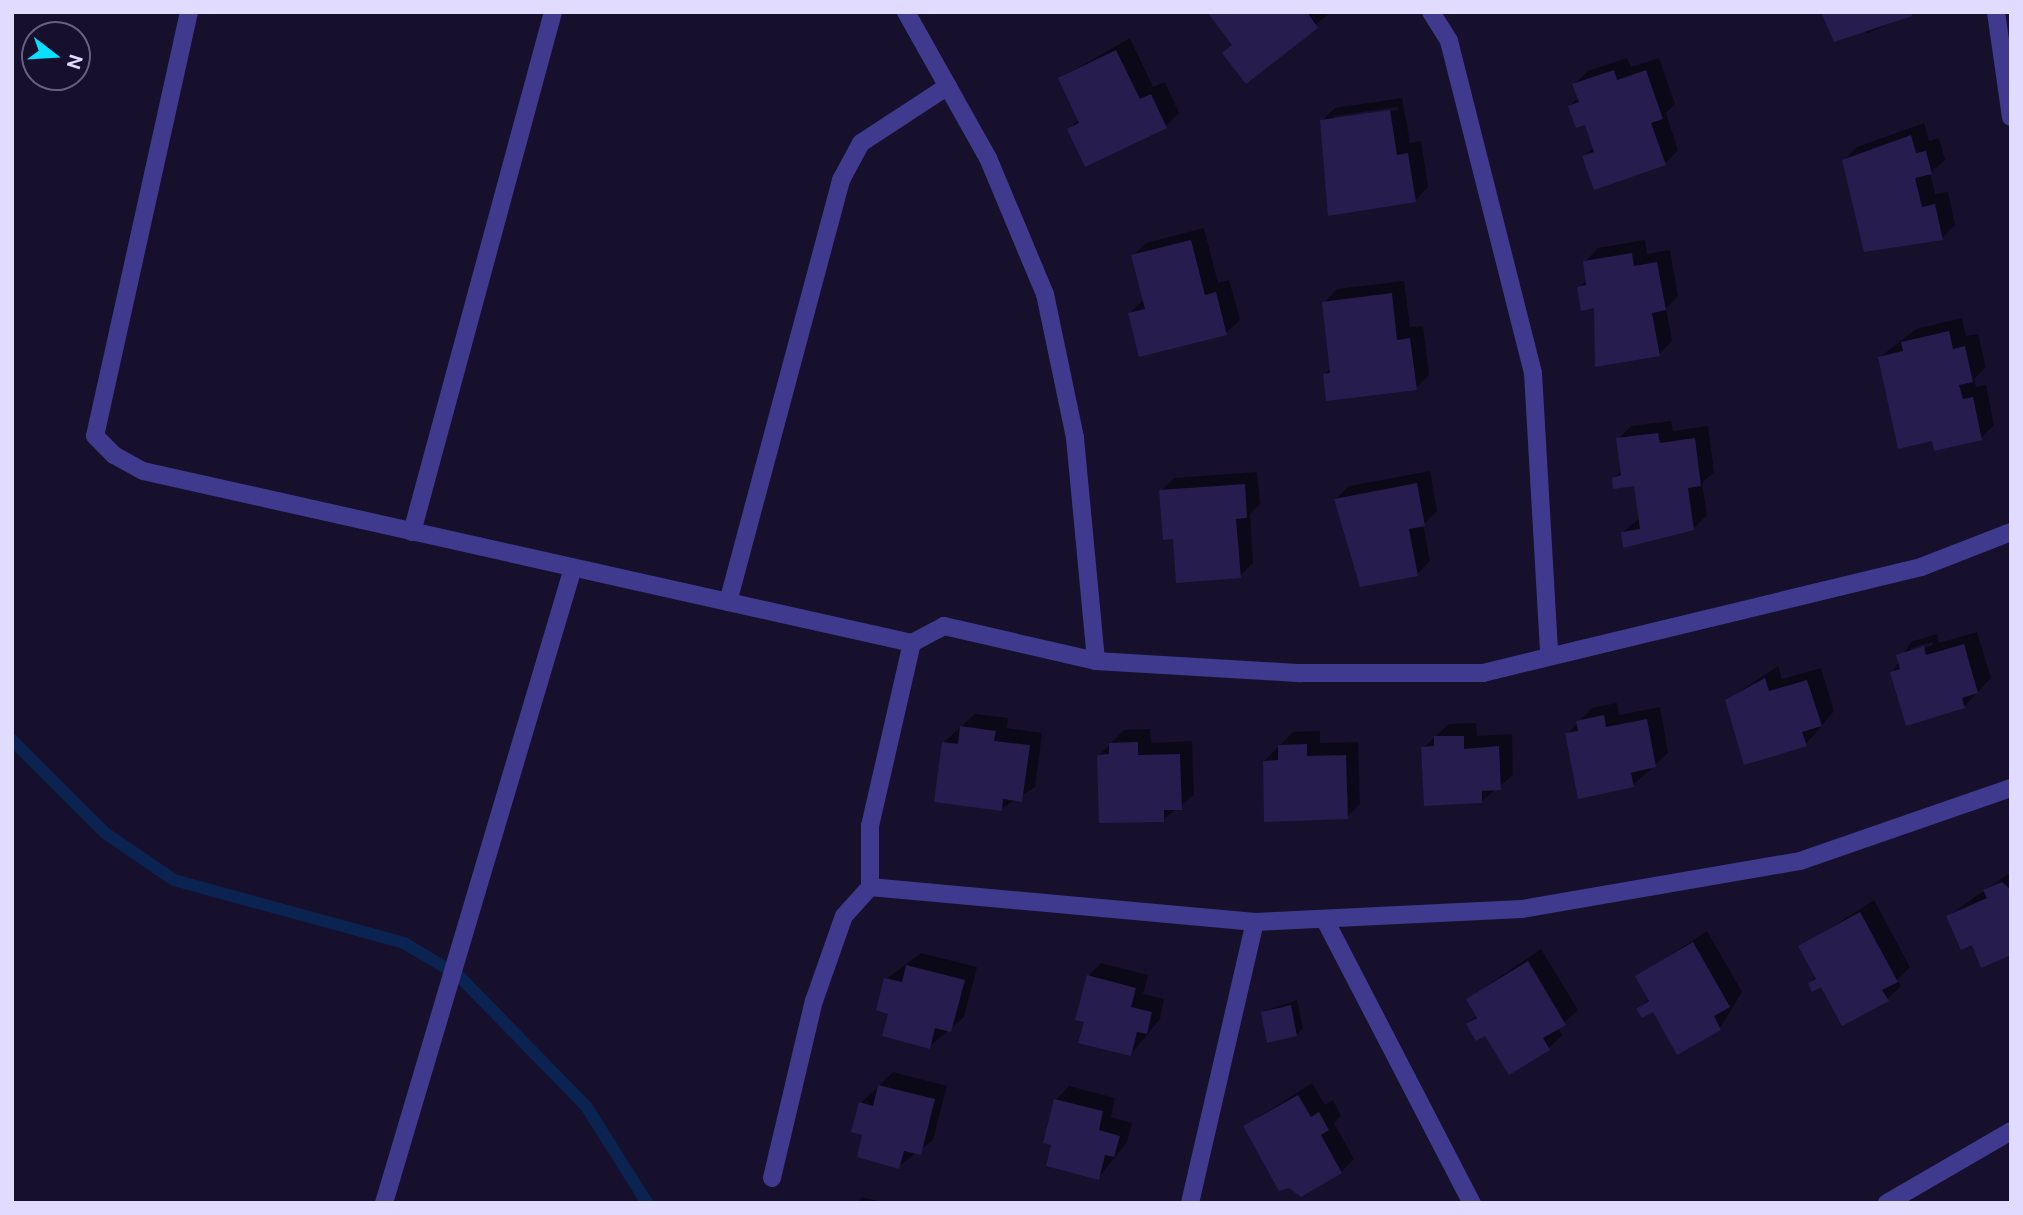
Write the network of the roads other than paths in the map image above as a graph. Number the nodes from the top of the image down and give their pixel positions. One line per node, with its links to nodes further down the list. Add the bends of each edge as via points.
1 (189, 12): 8 (street, via 95,436 143,471)
2 (554, 12): 8 (street)
3 (906, 12): 6 (street)
4 (1430, 12): 13 (street, via 1448,41 1533,373)
5 (1996, 12): 7 (street)
6 (948, 86): 11 (street, via 861,143 841,180); 14 (street, via 988,158 1045,294 1075,438)
7 (2011, 117)
8 (412, 532): 10 (street)
9 (2011, 532): 13 (street, via 1921,567)
10 (573, 568): 11 (street); 21 (street)
11 (728, 602): 12 (street)
12 (912, 643): 14 (street, via 944,626); 16 (street, via 870,826)
13 (1549, 654): 14 (street, via 1483,673 1301,673)
14 (1096, 661)
15 (2011, 788): 17 (street, via 1800,861 1522,909)
16 (870, 887): 18 (street); 20 (street, via 844,916 814,1001)
17 (1325, 920): 18 (street); 23 (street)
18 (1255, 922): 22 (street)
19 (2011, 1131): 24 (street)
20 (772, 1178)
21 (384, 1203)
22 (1190, 1203)
23 (1472, 1203)
24 (1887, 1203)

